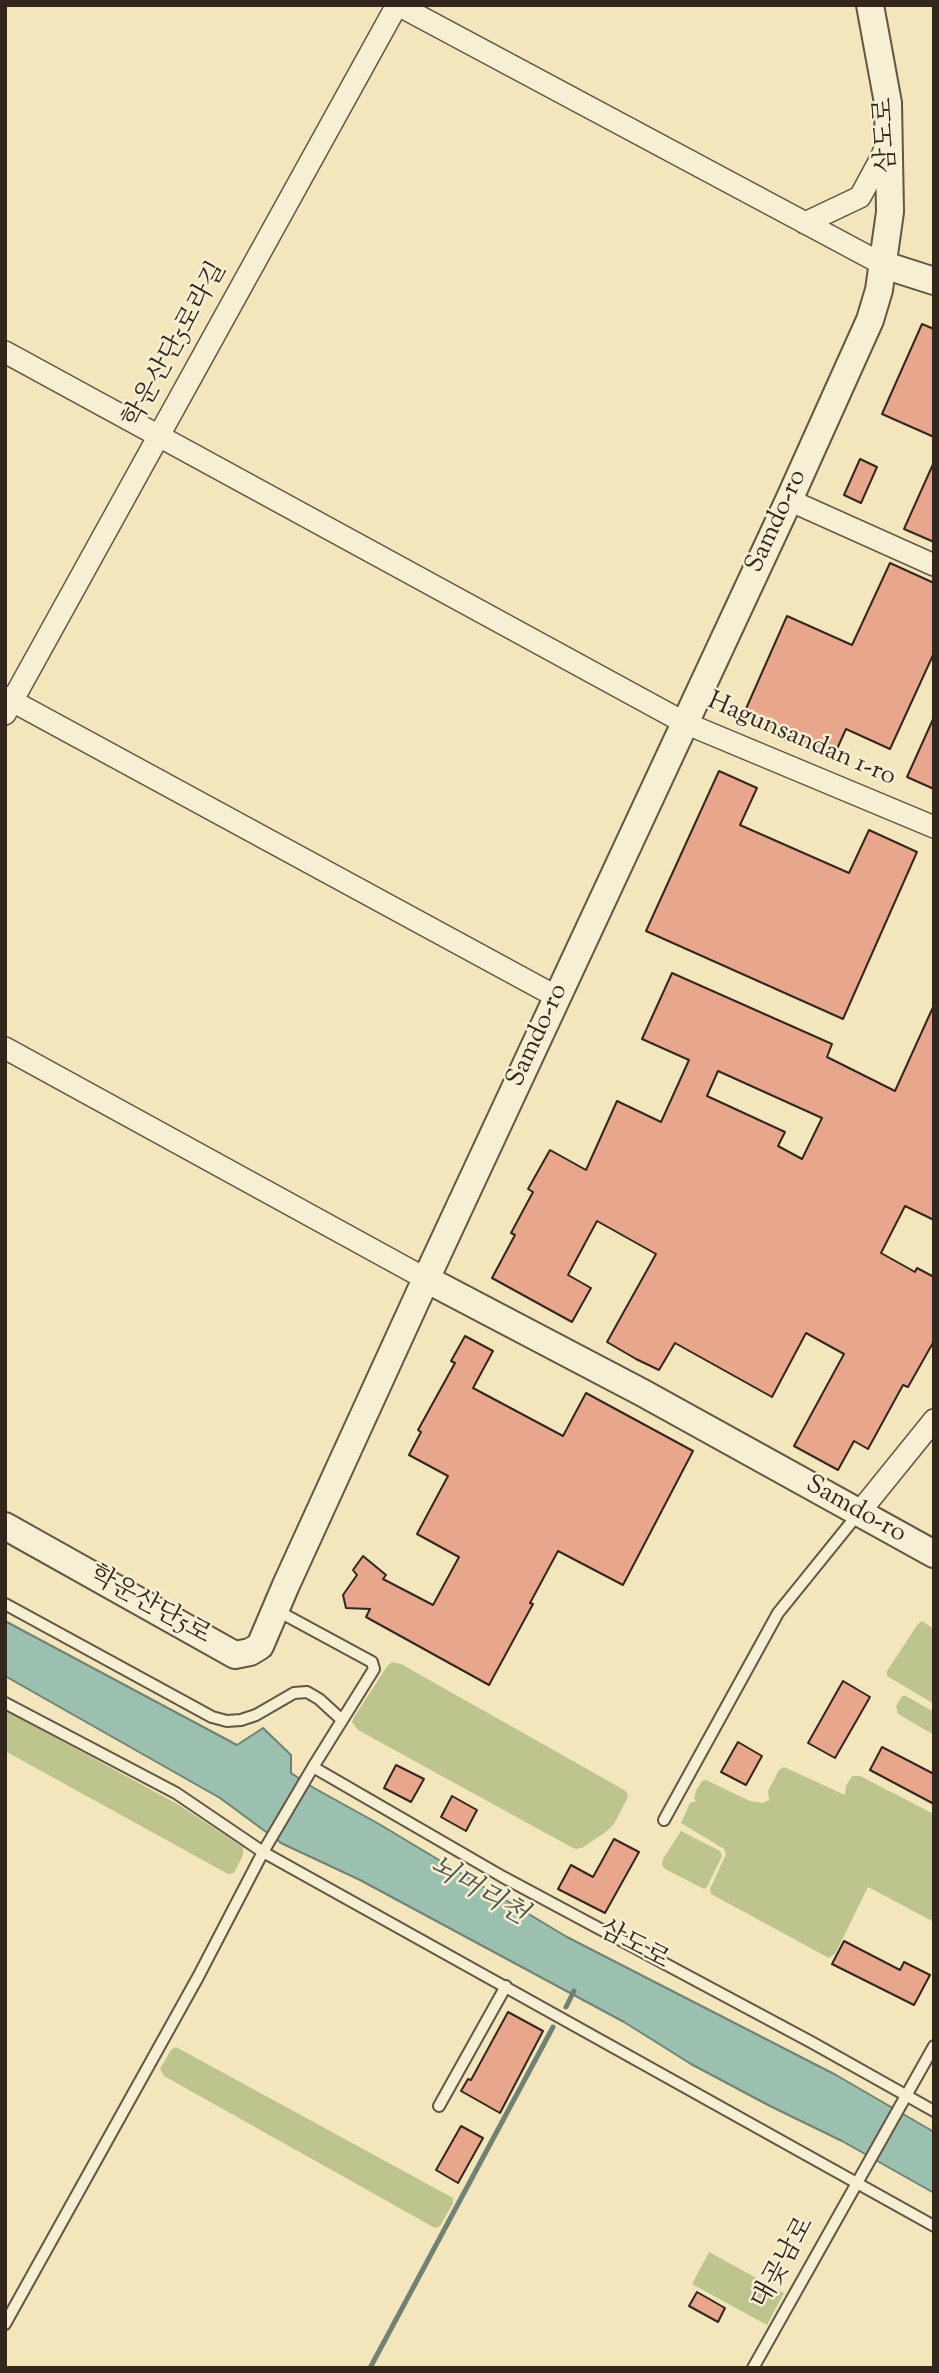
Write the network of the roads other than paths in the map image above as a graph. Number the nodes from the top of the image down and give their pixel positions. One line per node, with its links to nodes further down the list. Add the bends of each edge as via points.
1 (398, 5): 4 (street); 8 (street, 학운산단5로라길)
2 (870, 5): 3 (street, 삼도로)
3 (890, 137): 4 (street, via 860,197); 5 (street, 삼도로, via 890,212)
4 (805, 223): 5 (street)
5 (884, 265): 6 (street); 9 (street, Samdo-ro, via 870,320)
6 (934, 281)
7 (5, 352): 8 (street, Hagunsandan 1-ro)
8 (159, 436): 11 (street, 학운산단5로라길); 12 (street, Hagunsandan 1-ro)
9 (789, 499): 10 (street); 12 (street, Samdo-ro)
10 (934, 565)
11 (8, 704): 14 (street)
12 (685, 723): 13 (street, Hagunsandan 1-ro); 14 (street, Samdo-ro)
13 (934, 827)
14 (557, 997): 16 (street, Samdo-ro)
15 (5, 1048): 16 (street)
16 (426, 1279): 18 (street, Samdo-ro, via 643,1393); 22 (street, 학운산단5로)
17 (934, 1420): 18 (street)
18 (858, 1514): 20 (street, Samdo-ro); 26 (lane, via 778,1613)
19 (5, 1526): 22 (street, 학운산단5로, via 235,1655 260,1646)
20 (934, 1554)
21 (5, 1604): 24 (lane, via 212,1717 241,1720 294,1693 307,1692)
22 (276, 1610): 24 (lane, via 372,1662 372,1674)
23 (5, 1703): 27 (lane, via 176,1793)
24 (342, 1720): 25 (lane)
25 (313, 1767): 27 (lane); 30 (lane, 삼도로, via 492,1871)
26 (664, 1820)
27 (265, 1848): 28 (lane); 35 (lane)
28 (506, 1986): 31 (lane); 33 (lane)
29 (934, 2046): 30 (lane)
30 (907, 2096): 32 (lane, 삼도로); 33 (lane, 대곶남로)
31 (439, 2106)
32 (934, 2111)
33 (857, 2183): 34 (lane); 36 (lane, 대곶남로)
34 (934, 2226)
35 (5, 2324)
36 (753, 2368)

